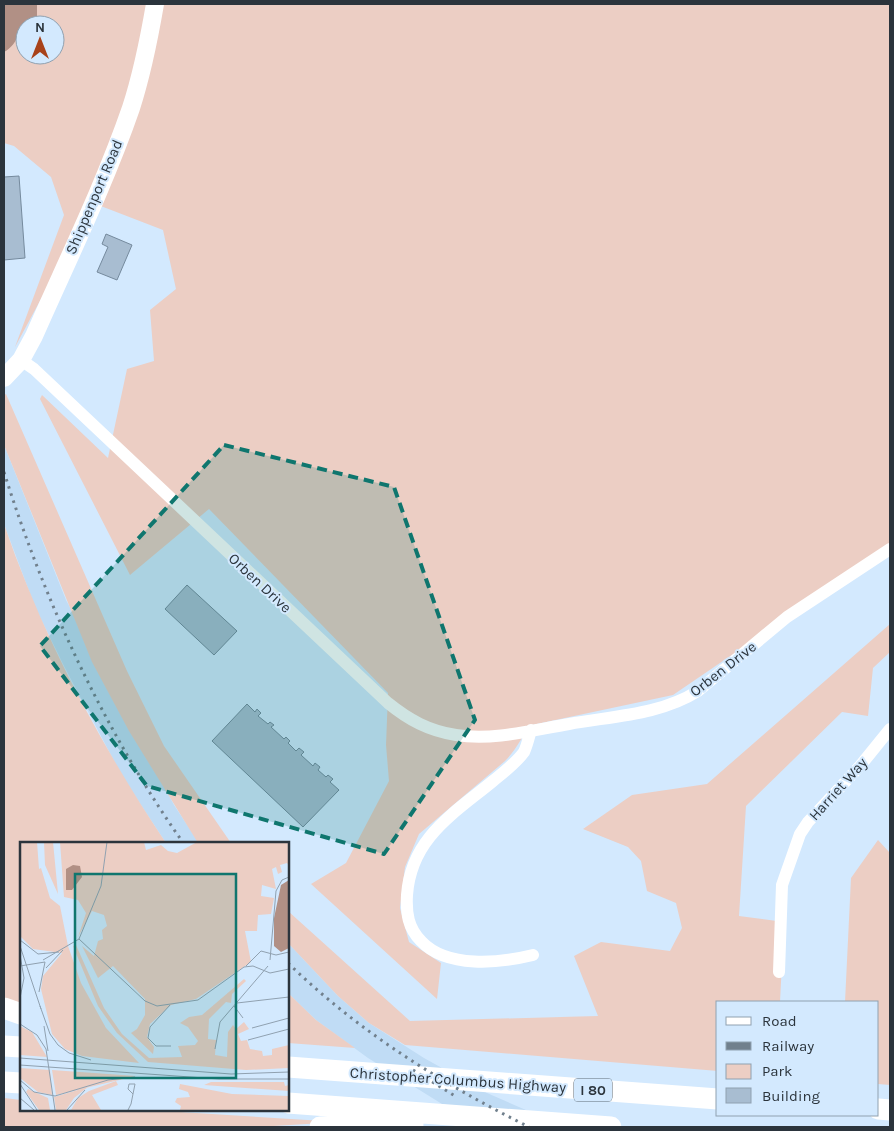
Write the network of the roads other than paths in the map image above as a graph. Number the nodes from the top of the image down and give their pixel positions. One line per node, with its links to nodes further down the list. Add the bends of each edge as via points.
1 (155, 4): 2 (street, Shippenport Road, via 131,107 89,212)
2 (21, 360): 3 (street, Shippenport Road); 5 (street, Orben Drive, via 406,717 436,731 466,736)
3 (4, 378)
4 (890, 549): 5 (street, Orben Drive, via 787,617 683,700 646,712)
5 (531, 730): 7 (street, via 524,751 441,825 420,850 408,883 407,914 416,935 436,953 448,957 503,962)
6 (889, 736): 8 (street, Harriet Way, via 800,834 782,885)
7 (534, 955)
8 (779, 972)
9 (4, 1008): 10 (highway)
10 (20, 1014)
11 (4, 1046): 12 (highway)
12 (20, 1047)
13 (289, 1067): 16 (highway, Christopher Columbus Highway / I 80)
14 (4, 1082): 15 (highway)
15 (20, 1083)
16 (716, 1099)
17 (289, 1103): 18 (highway)
18 (470, 1118): 19 (highway, via 433,1125); 20 (highway)
19 (320, 1127)
20 (611, 1127)

